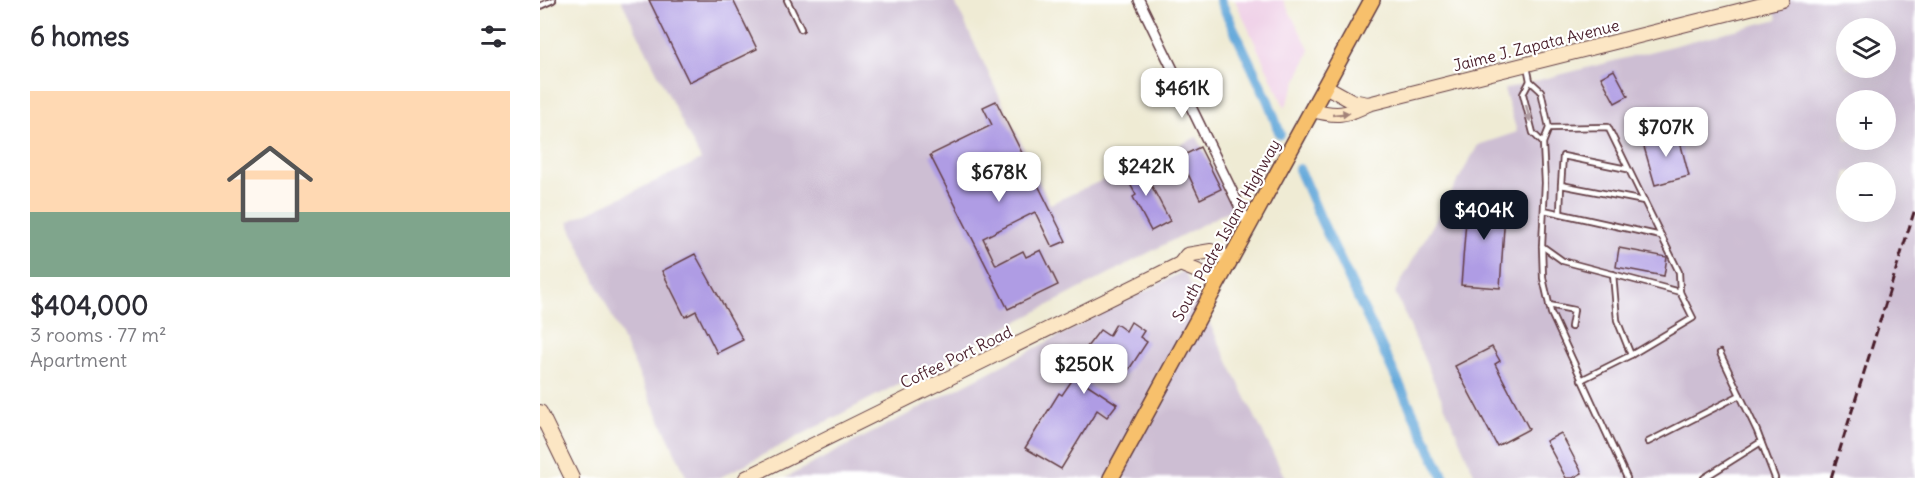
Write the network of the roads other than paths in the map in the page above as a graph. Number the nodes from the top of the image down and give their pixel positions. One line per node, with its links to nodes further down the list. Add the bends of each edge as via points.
1 (554, 0): 6 (lane)
2 (787, 0): 7 (lane)
3 (1140, 0): 20 (street)
4 (1372, 0): 10 (main road, South Padre Island Highway)
5 (1782, 0): 8 (street, Jaime J. Zapata Avenue)
6 (540, 6)
7 (801, 29)
8 (1527, 64): 9 (lane); 11 (street, Jaime J. Zapata Avenue)
9 (1530, 81): 13 (lane, via 1541,91); 14 (lane, one-way to 14, via 1523,94 1533,133)
10 (1325, 86): 11 (street, via 1352,101); 12 (main road, South Padre Island Highway)
11 (1368, 104): 12 (street, Jaime J. Zapata Avenue, one-way to 11, via 1333,116 1353,113)
12 (1312, 110): 20 (main road, South Padre Island Highway)
13 (1549, 128): 14 (lane); 15 (lane, via 1608,127)
14 (1543, 143): 18 (lane)
15 (1627, 169): 16 (lane, via 1563,156); 17 (lane)
16 (1561, 185): 17 (lane); 19 (lane)
17 (1644, 201): 21 (lane)
18 (1544, 210): 19 (lane); 22 (lane)
19 (1560, 213): 21 (lane)
20 (1249, 226): 23 (main road, South Padre Island Highway)
21 (1661, 236): 27 (lane, via 1679,272)
22 (1542, 246): 25 (lane, via 1563,261); 28 (lane)
23 (1230, 259): 24 (street, Coffee Port Road, via 1200,251 1187,255); 26 (main road, South Padre Island Highway)
24 (1180, 264): 26 (street); 38 (street, Coffee Port Road)
25 (1613, 274): 27 (lane); 31 (lane, via 1617,320)
26 (1219, 280): 39 (main road, South Padre Island Highway)
27 (1680, 292): 31 (lane, via 1693,318)
28 (1549, 305): 29 (lane, via 1574,310); 32 (lane)
29 (1571, 327)
30 (1720, 353): 33 (lane)
31 (1631, 355): 32 (lane)
32 (1581, 380): 40 (lane)
33 (1740, 395): 35 (lane); 36 (lane)
34 (540, 412): 37 (street)
35 (1648, 442)
36 (1761, 442): 41 (lane); 42 (lane)
37 (572, 478)
38 (746, 478)
39 (1111, 478)
40 (1628, 478)
41 (1704, 478)
42 (1774, 478)

